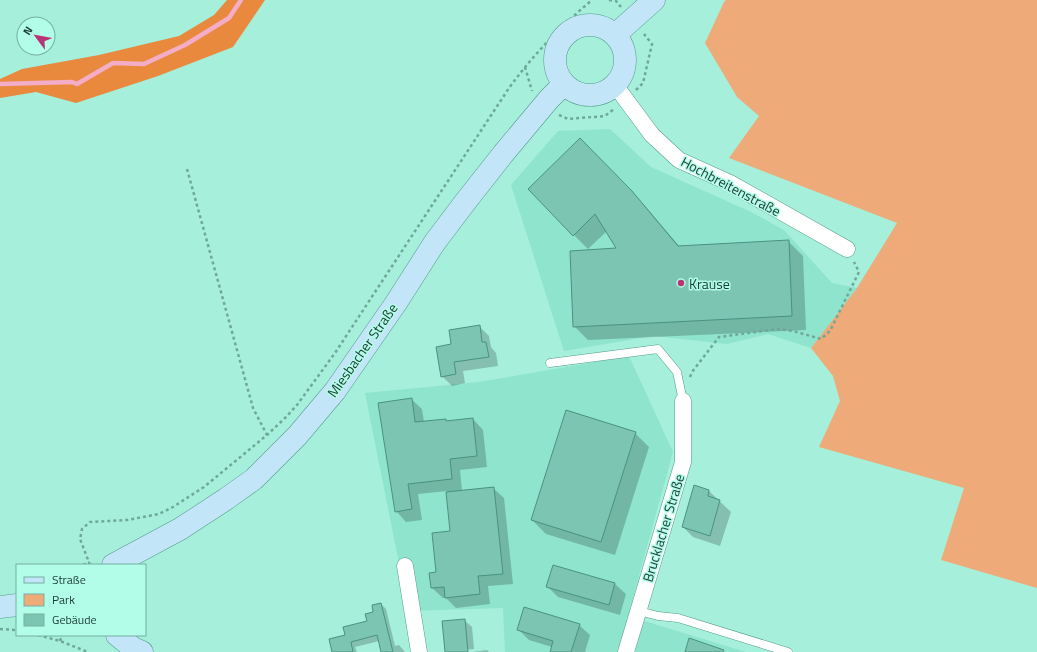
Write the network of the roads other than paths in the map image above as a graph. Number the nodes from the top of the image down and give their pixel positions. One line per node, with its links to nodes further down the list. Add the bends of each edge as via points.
1 (654, 0): 2 (main road)
2 (615, 35): 3 (main road, via 593,25 581,26 561,39 555,50 554,62 557,74); 4 (main road, via 625,54 625,66)
3 (564, 84): 4 (main road, via 572,91 583,95 606,92); 8 (main road, Miesbacher Straße, via 542,106 466,201 435,242 335,391 297,436 254,480 180,530)
4 (615, 85): 5 (street, Hochbreitenstraße, via 652,135 679,160 730,183)
5 (847, 250)
6 (550, 363): 7 (lane, via 658,349 678,372)
7 (683, 401): 12 (street, Brucklacher Straße, via 683,462)
8 (116, 564)
9 (405, 566): 15 (street)
10 (16, 605): 11 (main road)
11 (0, 607)
12 (639, 611): 16 (street, Brucklacher Straße); 17 (lane, via 678,618)
13 (118, 636): 14 (main road)
14 (142, 652)
15 (419, 652)
16 (626, 652)
17 (788, 652)

